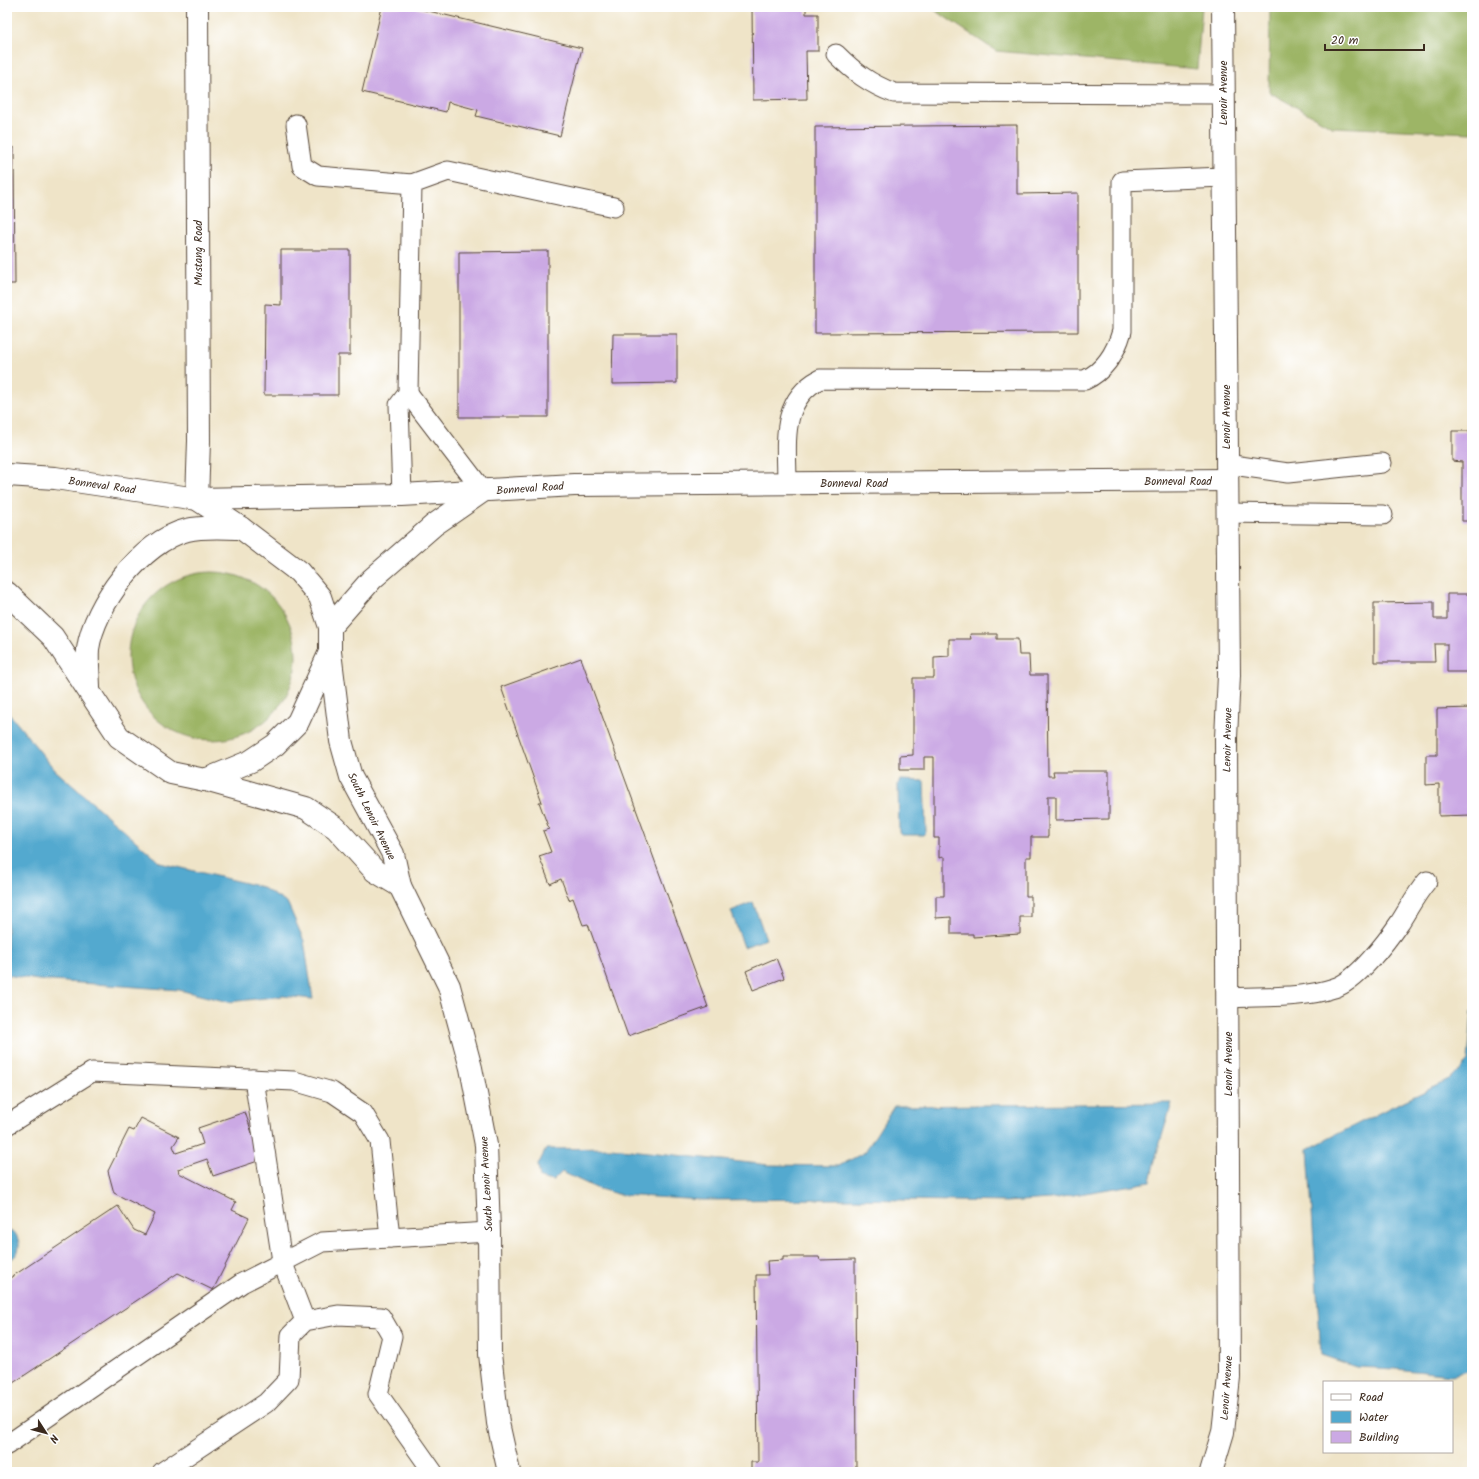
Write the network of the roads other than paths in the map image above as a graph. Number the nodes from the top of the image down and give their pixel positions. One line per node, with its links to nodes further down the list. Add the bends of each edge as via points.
1 (197, 7): 16 (street, Mustang Road)
2 (1223, 7): 4 (street, Lenoir Avenue)
3 (836, 54): 4 (lane, via 874,85 894,93)
4 (1223, 94): 6 (street, Lenoir Avenue)
5 (296, 124): 7 (lane, via 302,166 318,176)
6 (1224, 178): 11 (street, Lenoir Avenue); 13 (lane, via 1122,181 1122,331 1113,354 1096,374 1086,380 820,379 809,385 801,394 789,416)
7 (412, 184): 8 (lane, via 448,171); 9 (lane)
8 (614, 207)
9 (408, 393): 14 (lane); 15 (lane, via 399,405)
10 (1382, 463): 11 (lane, via 1288,473)
11 (1226, 472): 13 (street, Bonneval Road); 17 (street, Lenoir Avenue)
12 (7, 475): 16 (street, Bonneval Road, via 55,478)
13 (787, 483): 14 (street, Bonneval Road, via 574,485)
14 (482, 491): 15 (street, Bonneval Road); 21 (street, Bonneval Road, via 434,525 372,579)
15 (402, 495): 16 (street, Bonneval Road)
16 (197, 499): 19 (street, Bonneval Road)
17 (1227, 513): 18 (lane); 27 (street, Lenoir Avenue)
18 (1383, 515)
19 (242, 528): 21 (street, Bonneval Road, via 299,572 320,598); 23 (street, via 187,530 166,538 141,558 116,586 98,614 88,649)
20 (7, 594): 23 (street, via 54,636)
21 (330, 627): 22 (street, Bonneval Road)
22 (330, 652): 24 (street, Bonneval Road, via 298,722 280,741 251,761); 26 (street, South Lenoir Avenue, via 341,741 351,776 393,854)
23 (89, 689): 24 (street, via 119,737 171,773)
24 (205, 780): 26 (street, South Lenoir Avenue, via 306,808 336,828 375,871)
25 (1427, 881): 27 (lane, via 1416,894 1400,922 1363,969 1336,988 1299,995)
26 (400, 886): 30 (street, South Lenoir Avenue, via 449,986 471,1068 486,1144)
27 (1228, 998): 38 (street, Lenoir Avenue, via 1229,1377 1223,1432)
28 (254, 1079): 29 (lane, via 92,1072); 31 (lane, via 294,1081 332,1092 363,1113 380,1141); 32 (lane)
29 (7, 1125)
30 (489, 1232): 31 (lane); 37 (street, South Lenoir Avenue, via 490,1354 498,1423)
31 (390, 1238): 32 (lane, via 322,1242)
32 (282, 1261): 33 (lane); 34 (lane, via 242,1283)
33 (304, 1321): 35 (lane, via 291,1335 289,1379 266,1404); 36 (lane, via 338,1315 381,1317 392,1336 378,1394)
34 (7, 1445)
35 (162, 1472)
36 (433, 1472)
37 (509, 1472)
38 (1211, 1472)

